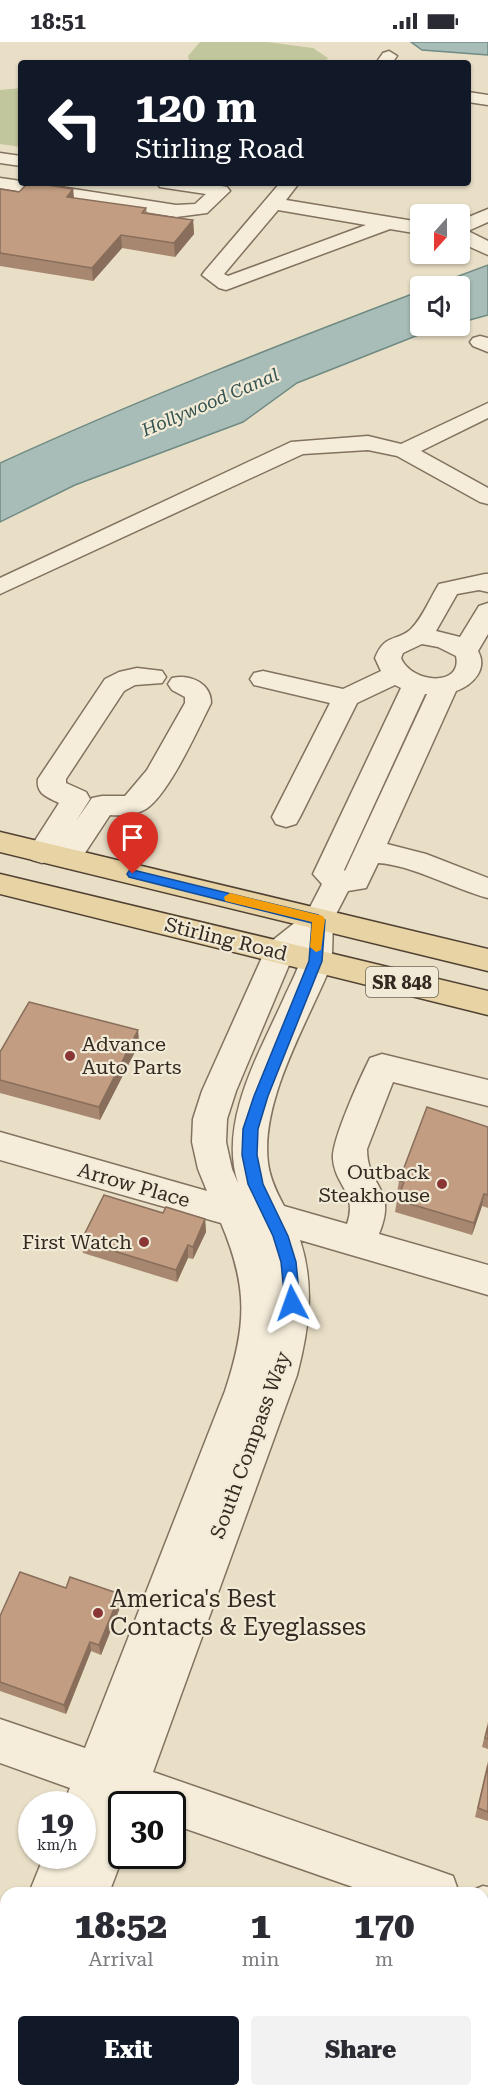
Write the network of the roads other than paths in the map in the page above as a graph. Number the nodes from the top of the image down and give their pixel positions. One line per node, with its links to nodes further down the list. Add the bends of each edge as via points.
1 (471, 97): 2 (street)
2 (488, 100)
3 (0, 158): 4 (street)
4 (18, 161)
5 (0, 183): 6 (street)
6 (18, 186)
7 (19, 186): 8 (street, via 176,211 200,209 221,191)
8 (187, 186)
9 (288, 186): 10 (street)
10 (273, 204): 13 (street); 13 (street, via 212,275 226,284)
11 (488, 215): 12 (street)
12 (470, 223)
13 (386, 224): 14 (street)
14 (410, 227)
15 (470, 240): 16 (street)
16 (485, 247)
17 (488, 410): 18 (street)
18 (404, 451): 19 (street); 21 (street, via 368,443 299,447)
19 (488, 497)
20 (487, 581): 23 (street, via 448,589)
21 (0, 587)
22 (488, 611): 24 (street)
23 (419, 636): 24 (street, via 445,638); 27 (street, via 390,650 388,658)
24 (466, 650): 29 (street, via 471,667 466,675)
25 (153, 677): 31 (street, via 136,675 114,685 52,779 51,787)
26 (263, 679): 30 (street)
27 (406, 679): 29 (street); 30 (street); 36 (street, via 328,874)
28 (181, 684): 31 (street, via 198,693 198,704 150,788 137,802 123,807)
29 (445, 685): 34 (street)
30 (346, 698): 32 (street)
31 (89, 802): 35 (street)
32 (286, 817)
33 (0, 842): 35 (main road, Stirling Road / SR 848)
34 (369, 853): 36 (street, via 356,881); 38 (street, via 412,858 469,884)
35 (55, 856): 39 (main road, Stirling Road / SR 848)
36 (339, 881): 39 (street)
37 (0, 884): 40 (main road, Stirling Road / SR 848)
38 (488, 888)
39 (318, 920): 40 (street, South Compass Way); 41 (main road, Stirling Road / SR 848); 42 (street, South Compass Way)
40 (279, 952): 42 (main road, Stirling Road / SR 848); 46 (street, South Compass Way, via 210,1119 209,1142 215,1169)
41 (488, 960)
42 (316, 961): 43 (main road, Stirling Road / SR 848); 47 (street, South Compass Way, via 250,1129 255,1184)
43 (488, 1003)
44 (488, 1093): 48 (street, via 382,1067 350,1149 352,1172 369,1207)
45 (0, 1146): 46 (street, Arrow Place)
46 (233, 1210): 47 (street, Arrow Place); 51 (street, South Compass Way, via 251,1252 259,1285 261,1320 256,1354)
47 (270, 1217): 48 (street, Arrow Place); 51 (street, South Compass Way, via 289,1262 292,1308 278,1375)
48 (358, 1242): 49 (street, Arrow Place)
49 (488, 1280)
50 (0, 1741): 51 (street)
51 (102, 1792): 54 (street, South Compass Way); 55 (street)
52 (62, 1869): 53 (street)
53 (54, 1887)
54 (87, 1887)
55 (416, 1887)

